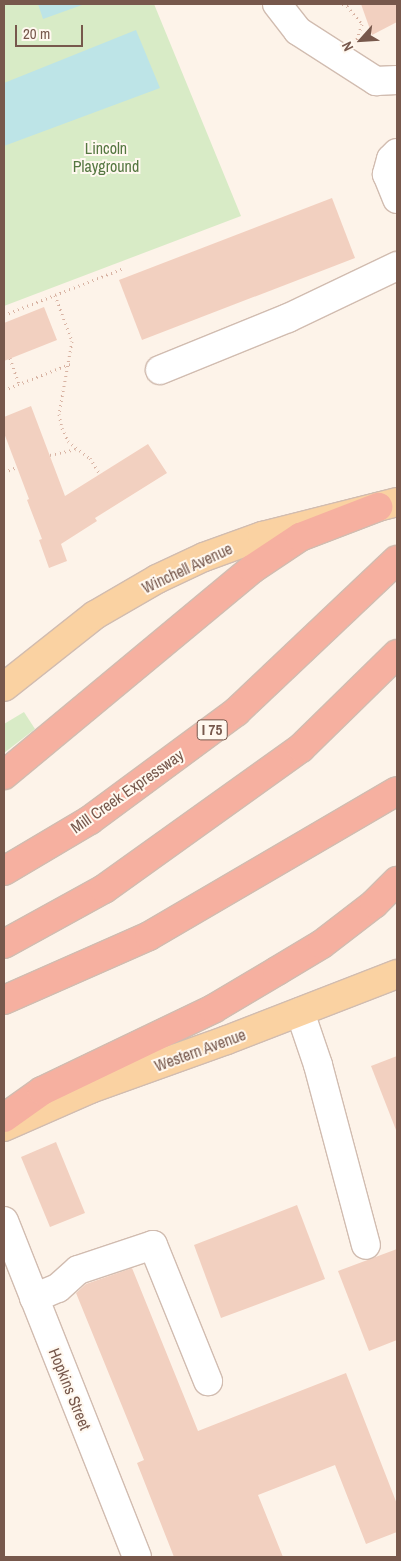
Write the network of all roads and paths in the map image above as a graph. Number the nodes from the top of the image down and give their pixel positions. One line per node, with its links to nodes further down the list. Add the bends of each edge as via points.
1 (277, 4): 4 (street, via 298,31)
2 (342, 4): 3 (path)
3 (348, 5): 4 (path, via 362,24)
4 (347, 63): 5 (street, via 376,81)
5 (397, 80)
6 (397, 153): 7 (street, via 390,159 386,174)
7 (397, 199)
8 (397, 266): 14 (street, via 288,318)
9 (124, 268): 10 (path)
10 (55, 295): 11 (path); 13 (path, via 72,341)
11 (4, 315)
12 (10, 358): 15 (path)
13 (71, 364): 15 (path); 17 (path, via 59,414 68,440)
14 (160, 370)
15 (19, 384): 16 (path)
16 (4, 390)
17 (76, 448): 18 (path); 21 (path, via 90,458)
18 (50, 455)
19 (17, 467): 20 (path)
20 (4, 472)
21 (100, 474)
22 (388, 505): 25 (main road, Winchell Avenue, via 262,536 204,557 157,579 95,615); 26 (highway, via 300,537 252,568)
23 (397, 560): 28 (highway, Mill Creek Expressway / I 75, via 236,712 90,820)
24 (397, 654): 30 (highway, via 300,748 104,888)
25 (4, 688)
26 (4, 775)
27 (397, 791): 32 (highway, via 149,936)
28 (4, 871)
29 (397, 881): 34 (highway, via 374,904 322,944 269,976 213,1009 42,1091)
30 (4, 944)
31 (397, 974): 33 (main road, Western Avenue)
32 (4, 1000)
33 (300, 1012): 35 (main road, Western Avenue, via 90,1089); 37 (street, via 318,1065)
34 (4, 1118)
35 (4, 1127)
36 (4, 1221): 38 (street, Hopkins Street)
37 (366, 1245)
38 (34, 1298): 39 (street, via 58,1288 78,1270 153,1245); 40 (street, Hopkins Street)
39 (208, 1381)
40 (137, 1557)

